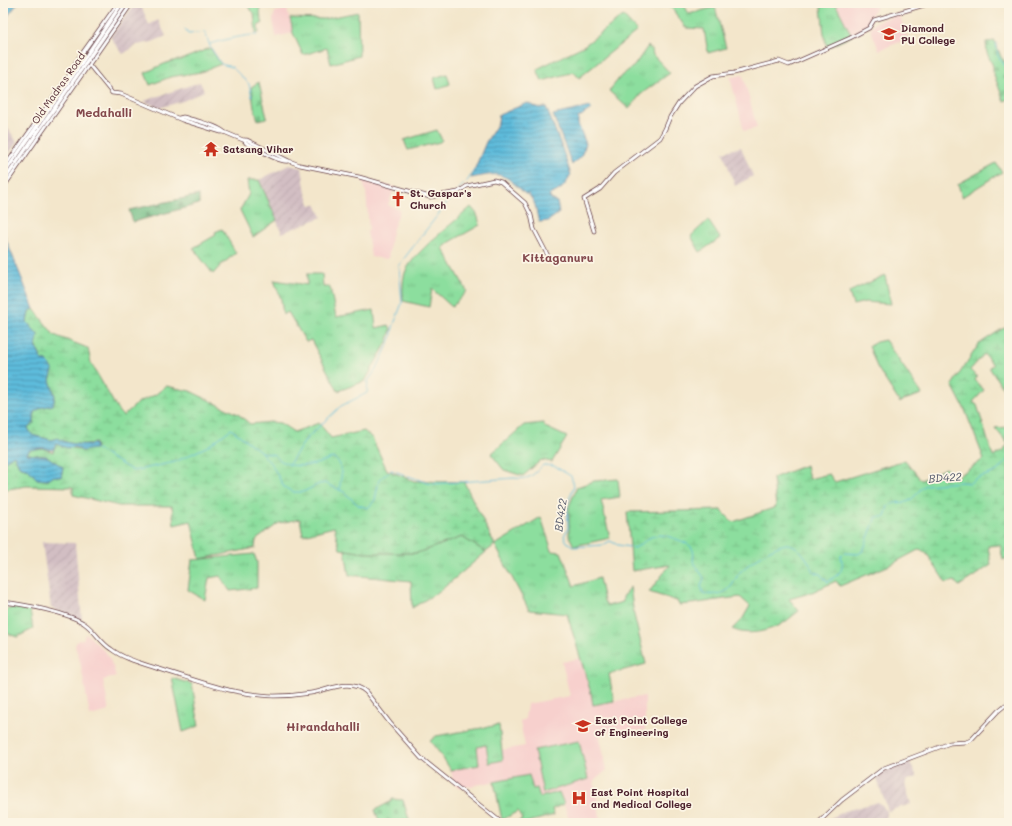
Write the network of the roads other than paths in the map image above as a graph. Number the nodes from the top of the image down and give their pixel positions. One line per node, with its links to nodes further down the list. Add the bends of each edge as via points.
1 (118, 3): 6 (main road)
2 (122, 3): 11 (highway, Old Madras Road, bridge)
3 (126, 3): 12 (highway, Old Madras Road, bridge)
4 (132, 3): 8 (main road)
5 (930, 3): 14 (main road, via 874,20 869,28 789,66 779,61 713,76 695,86 679,103 660,138 614,173 600,189 584,199)
6 (84, 52): 7 (main road); 8 (main road)
7 (80, 57): 9 (main road); 10 (main road)
8 (92, 59): 9 (main road)
9 (89, 64): 13 (main road); 15 (main road, via 112,93 122,94 179,118 211,125 289,161 359,176 430,197 458,192 474,184 494,180 501,182 525,203 534,229)
10 (3, 169)
11 (3, 175)
12 (3, 182)
13 (3, 188)
14 (594, 231)
15 (548, 256)
16 (3, 602): 18 (main road, via 64,615 84,623 111,649 132,660 231,690 275,696 312,693 334,686 360,687 421,758)
17 (1009, 702): 19 (main road, via 970,740 950,743 884,768 842,800)
18 (502, 823)
19 (818, 823)

